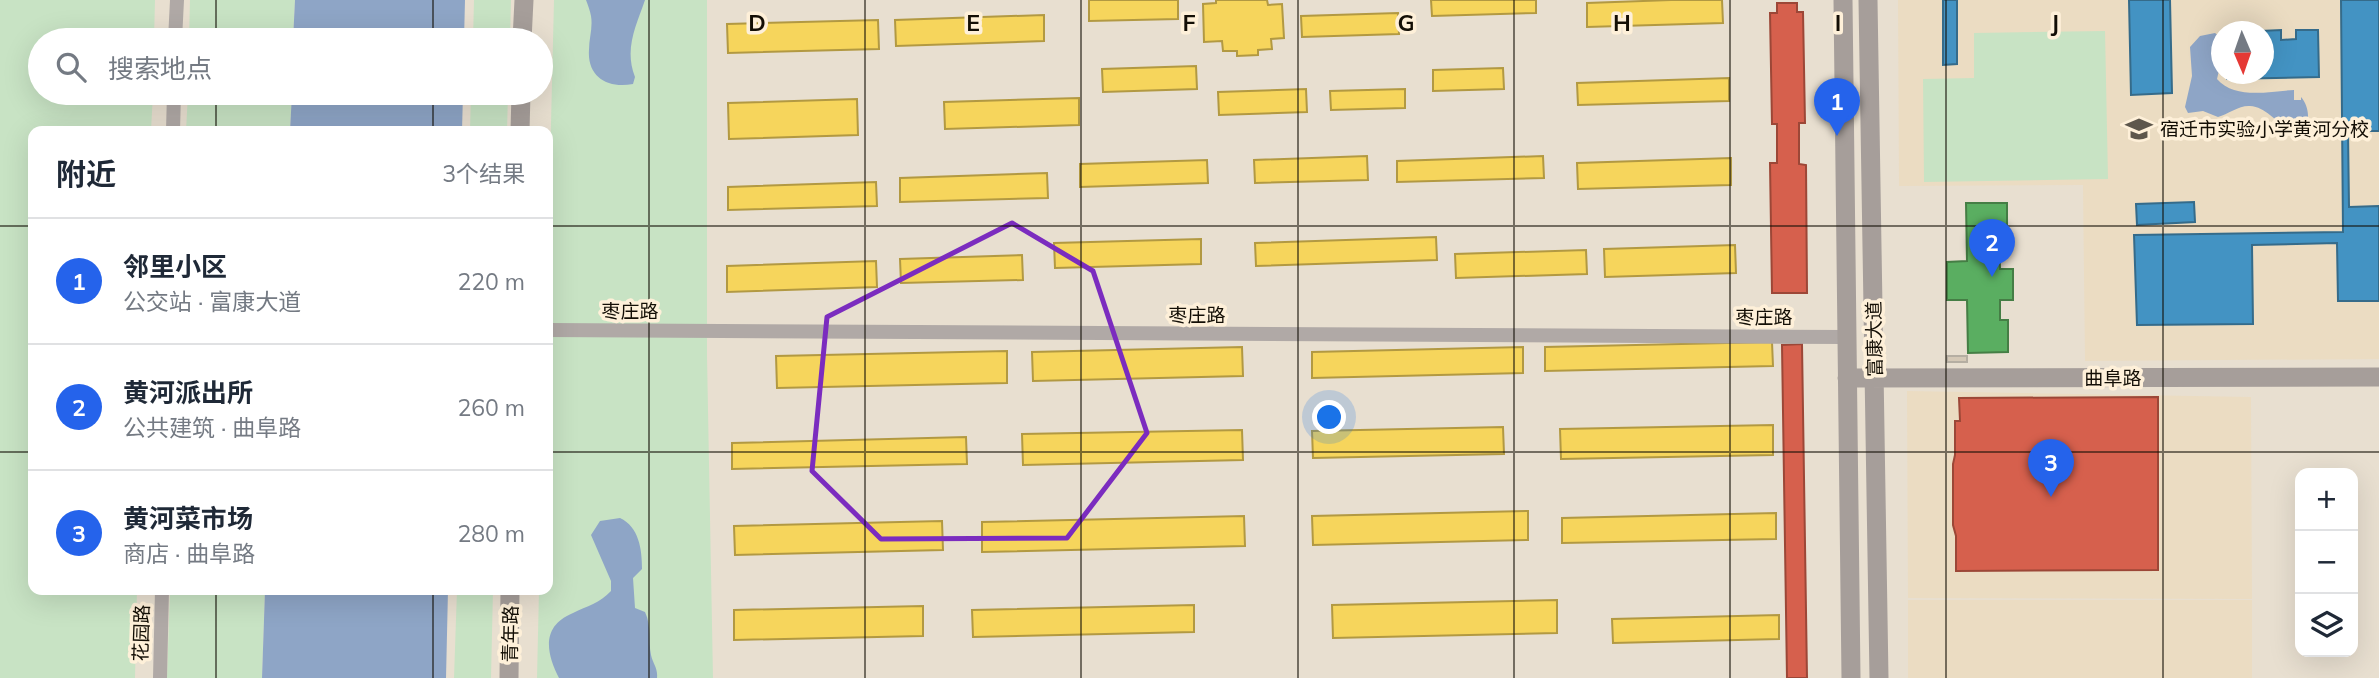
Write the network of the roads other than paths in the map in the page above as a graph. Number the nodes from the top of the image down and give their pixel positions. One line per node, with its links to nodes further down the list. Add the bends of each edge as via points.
1 (177, 0): 6 (street)
2 (524, 0): 7 (street)
3 (534, 0): 8 (street)
4 (1843, 0): 16 (street, 富康大道)
5 (1868, 0): 19 (street, 富康大道)
6 (176, 28)
7 (523, 28)
8 (533, 28)
9 (174, 105): 12 (street)
10 (521, 105): 13 (street)
11 (531, 105): 14 (street)
12 (173, 126)
13 (520, 126)
14 (531, 126)
15 (553, 330): 16 (street, 枣庄路)
16 (1846, 337): 18 (street, 富康大道)
17 (2379, 377): 19 (street, 曲阜路)
18 (1847, 378): 19 (street, 曲阜路); 26 (street, 富康大道)
19 (1875, 379): 27 (street, 富康大道)
20 (162, 595): 23 (street, 花园路)
21 (510, 595): 24 (street, 青年路)
22 (521, 595): 25 (street, 青年路)
23 (159, 678)
24 (509, 678)
25 (519, 678)
26 (1851, 678)
27 (1878, 678)

